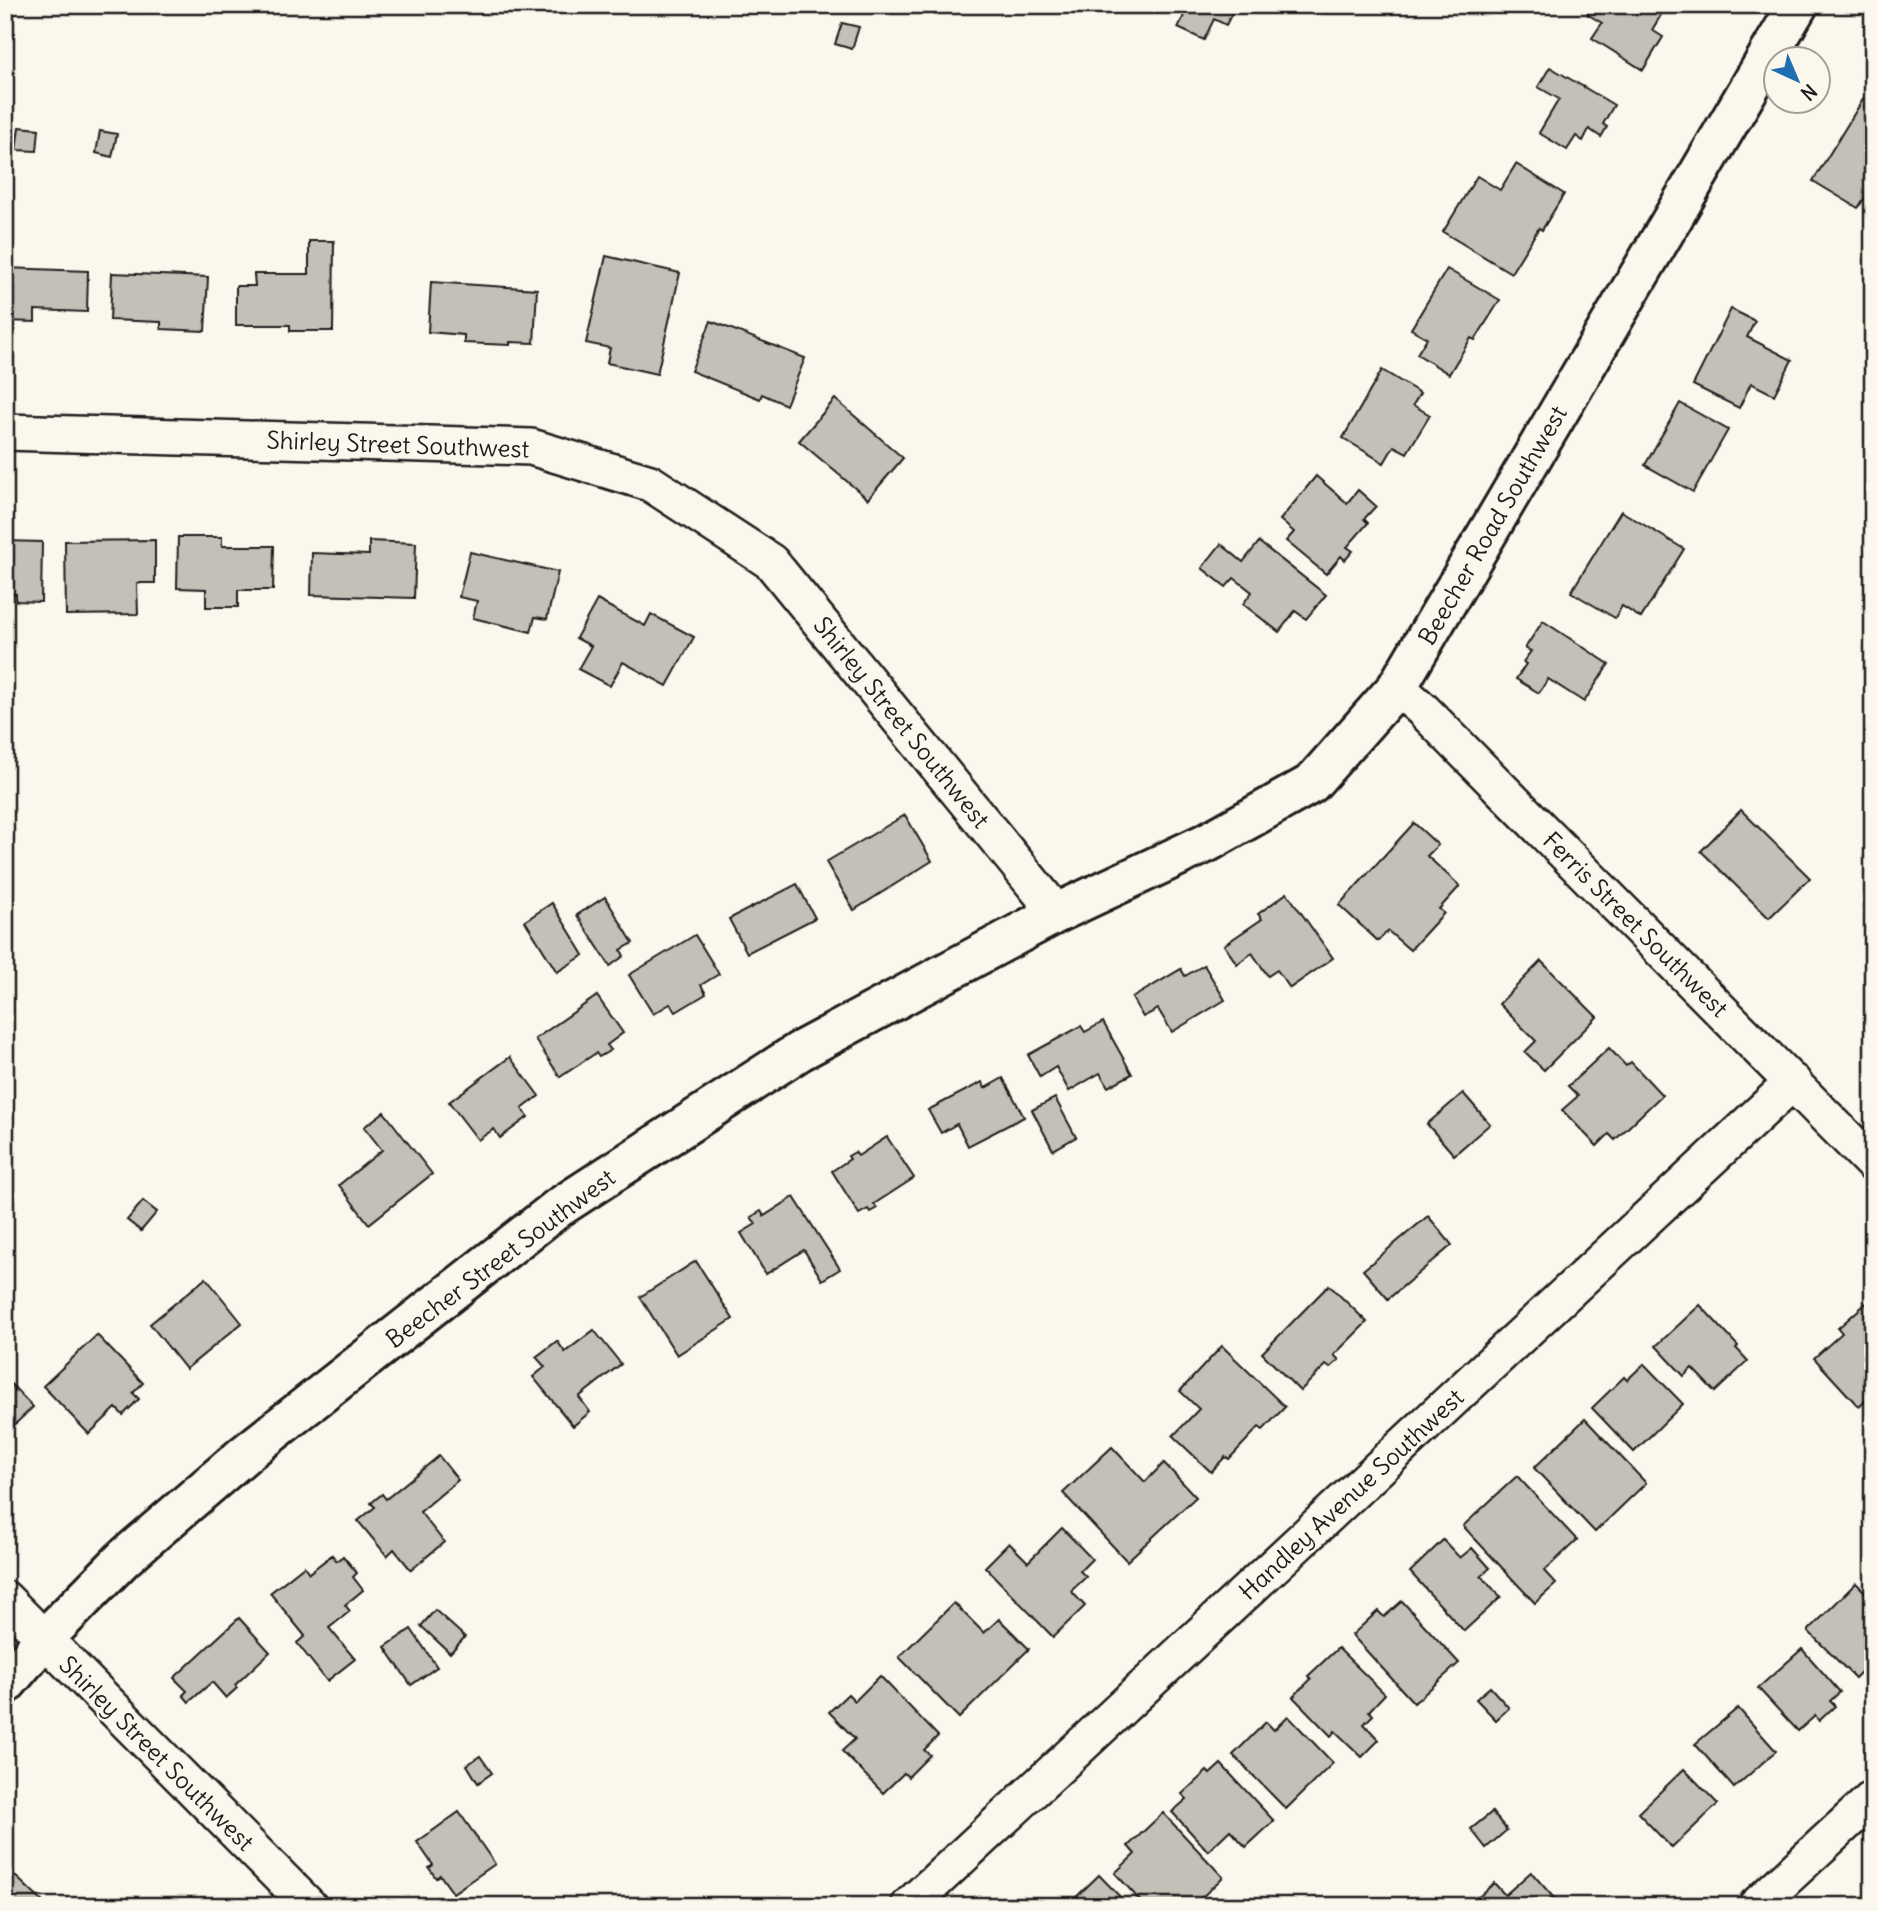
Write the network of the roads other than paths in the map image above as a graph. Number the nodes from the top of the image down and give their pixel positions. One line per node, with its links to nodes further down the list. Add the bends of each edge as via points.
1 (1798, 5): 3 (street, Beecher Road Southwest)
2 (5, 432): 4 (street, Shirley Street Southwest, via 531,447 650,482 771,562)
3 (1396, 687): 4 (street, Beecher Road Southwest, via 1311,784 1208,842); 5 (street, Ferris Street Southwest)
4 (1057, 913): 8 (street, Beecher Street Southwest, via 800,1051 558,1208 245,1454 124,1558)
5 (1793, 1082): 6 (street, Ferris Street Southwest); 12 (street, Handley Avenue Southwest)
6 (1873, 1164)
7 (5, 1599): 8 (street, Shirley Street Southwest)
8 (44, 1639): 9 (street, Beecher Street Southwest); 11 (street, Shirley Street Southwest)
9 (5, 1685)
10 (1873, 1798): 13 (street)
11 (309, 1906)
12 (909, 1906)
13 (1756, 1906)

